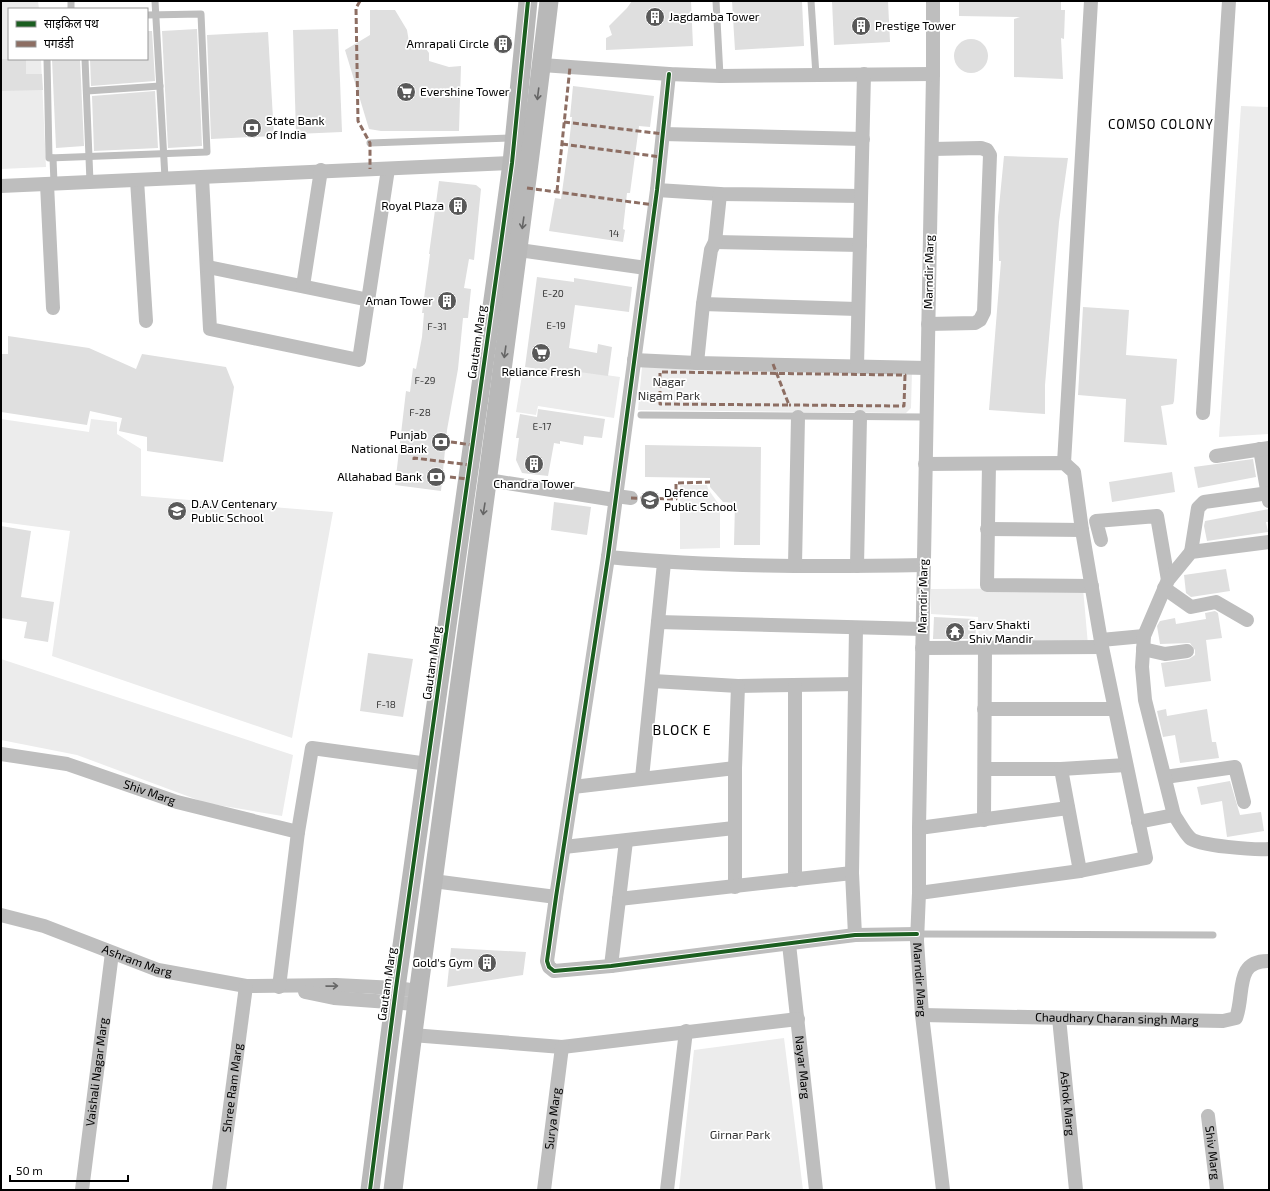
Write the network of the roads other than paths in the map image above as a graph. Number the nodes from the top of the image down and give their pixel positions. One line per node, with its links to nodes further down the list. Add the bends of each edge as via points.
1 (155, 1): 9 (lane)
2 (528, 1): 22 (street, Gautam Marg)
3 (549, 1): 13 (street)
4 (716, 1): 18 (lane)
5 (811, 1): 17 (lane)
6 (933, 1): 16 (street, Marndir Marg)
7 (1091, 1): 64 (street)
8 (1229, 1): 57 (street)
9 (156, 15): 10 (lane); 19 (lane); 26 (lane, via 201,14 207,152)
10 (148, 16)
11 (47, 60): 28 (lane, via 49,158)
12 (85, 60): 20 (lane)
13 (542, 65): 14 (street); 43 (street, one-way to 43)
14 (669, 74): 18 (street); 21 (street)
15 (864, 74): 16 (street); 17 (street); 23 (street)
16 (933, 74): 25 (street, Marndir Marg)
17 (816, 75): 18 (street)
18 (720, 76)
19 (160, 86): 20 (lane); 26 (lane)
20 (87, 91): 27 (lane)
21 (663, 134): 23 (street); 38 (street)
22 (514, 138): 24 (lane); 29 (street, Gautam Marg)
23 (863, 139): 40 (street)
24 (370, 144)
25 (932, 149): 52 (street, Marndir Marg); 52 (street, via 981,148 987,150 990,155 984,312 980,320 974,322)
26 (165, 154): 27 (lane); 33 (lane)
27 (89, 157): 28 (lane); 35 (lane)
28 (53, 158): 36 (lane)
29 (512, 163): 30 (street); 99 (street, Gautam Marg)
30 (388, 169): 31 (street); 47 (street)
31 (321, 170): 32 (street); 46 (street)
32 (202, 177): 33 (street); 44 (street)
33 (165, 178): 34 (street)
34 (137, 180): 35 (street); 51 (street)
35 (90, 182): 36 (street)
36 (51, 183): 37 (street); 49 (street)
37 (1, 186)
38 (657, 190): 39 (street); 45 (street)
39 (720, 194): 40 (street); 41 (street)
40 (861, 196): 42 (street)
41 (715, 242): 42 (street); 48 (street, via 711,250)
42 (860, 244): 50 (street)
43 (519, 250): 45 (street); 67 (street, one-way to 67)
44 (208, 267): 46 (street); 47 (street, via 210,329 359,360)
45 (646, 268): 53 (street)
46 (303, 286): 47 (street)
47 (369, 300)
48 (703, 304): 50 (street); 54 (street)
49 (52, 308)
50 (857, 309): 55 (street)
51 (146, 322)
52 (928, 324): 56 (street, Marndir Marg)
53 (634, 360): 54 (street); 69 (street)
54 (697, 363): 55 (street)
55 (856, 366): 56 (street)
56 (927, 368): 61 (street, Marndir Marg)
57 (1203, 413)
58 (641, 416): 59 (lane)
59 (798, 416): 60 (lane); 78 (street)
60 (860, 417): 61 (lane); 79 (street)
61 (925, 417): 65 (street, Marndir Marg)
62 (1264, 449): 63 (street); 68 (street)
63 (1216, 456)
64 (1064, 463): 66 (street); 72 (street, via 1074,472)
65 (925, 464): 66 (street); 80 (street, Marndir Marg)
66 (989, 464): 71 (street)
67 (488, 480): 69 (street); 121 (street, one-way to 121)
68 (1269, 496): 75 (street, via 1204,502 1198,508)
69 (616, 498): 70 (street); 76 (street)
70 (631, 498)
71 (988, 528): 72 (street); 82 (street, via 986,585)
72 (1082, 530): 82 (street)
73 (1101, 540): 81 (street, via 1096,521 1157,516)
74 (1269, 542): 75 (street)
75 (1191, 552): 81 (street)
76 (608, 557): 77 (street); 106 (street)
77 (664, 563): 78 (street); 84 (street)
78 (795, 565): 79 (street)
79 (857, 566): 80 (street)
80 (924, 566): 86 (street, Marndir Marg)
81 (1166, 584): 83 (street, via 1191,607 1216,602); 87 (street)
82 (1092, 586): 88 (street)
83 (1247, 620)
84 (658, 622): 85 (street); 92 (street)
85 (856, 628): 86 (street); 93 (street)
86 (922, 629): 89 (street, Marndir Marg)
87 (1144, 642): 88 (street); 91 (street, via 1165,654); 104 (street, via 1142,667 1145,700)
88 (1102, 644): 90 (street); 97 (street)
89 (922, 648): 90 (street); 113 (street, Marndir Marg)
90 (985, 648): 96 (street)
91 (1187, 651)
92 (653, 681): 94 (street); 105 (street)
93 (855, 684): 95 (street); 119 (street)
94 (738, 686): 95 (street); 101 (street)
95 (796, 686): 120 (street)
96 (984, 709): 97 (street); 102 (street)
97 (1114, 709): 100 (street)
98 (1, 754): 114 (street, Shiv Marg, via 67,764 177,802)
99 (428, 764): 114 (street, via 312,748); 136 (street, Gautam Marg)
100 (1126, 765): 103 (street); 111 (street)
101 (735, 768): 105 (street); 112 (street)
102 (985, 769): 103 (street); 110 (street)
103 (1061, 769): 108 (street)
104 (1165, 777): 107 (street, via 1235,767); 109 (street)
105 (642, 778): 106 (street)
106 (573, 787): 116 (street)
107 (1244, 802)
108 (1068, 808): 110 (street); 118 (street)
109 (1174, 815): 111 (street); 117 (street, via 1191,839 1252,850)
110 (984, 820): 113 (street)
111 (1138, 822): 118 (street, via 1146,858)
112 (734, 828): 115 (street); 122 (street)
113 (919, 828): 123 (street, Marndir Marg)
114 (298, 832): 135 (street)
115 (626, 841): 116 (street); 125 (street)
116 (564, 847): 124 (street)
117 (1269, 849)
118 (1080, 871): 123 (street)
119 (852, 873): 120 (street); 129 (street)
120 (795, 880): 122 (street)
121 (433, 881): 124 (street); 137 (street)
122 (735, 887): 125 (street)
123 (919, 893): 127 (street, Marndir Marg)
124 (556, 897): 133 (street, via 547,962 549,967 554,971)
125 (620, 899): 133 (street)
126 (1, 915): 131 (street, Ashram Marg, via 44,926)
127 (917, 934): 128 (lane); 129 (street); 138 (street, Marndir Marg)
128 (1213, 934)
129 (855, 935): 130 (street)
130 (789, 944): 133 (street); 140 (street, Nayar Marg)
131 (112, 953): 134 (street, Ashram Marg, via 158,970); 145 (street, Vaishali Nagar Marg)
132 (1269, 961): 139 (street, Chaudhary Charan singh Marg, via 1259,960 1249,965 1243,975 1240,1008 1236,1018 1223,1021)
133 (611, 966)
134 (246, 986): 135 (street, Ashram Marg); 146 (street, Shree Ram Marg)
135 (279, 987): 136 (street, Ashram Marg, via 334,998)
136 (395, 994): 137 (street, Ashram Marg); 147 (street, Gautam Marg)
137 (417, 998): 142 (street)
138 (922, 1015): 139 (street, Chaudhary Charan singh Marg); 152 (street, Marndir Marg)
139 (1060, 1018): 153 (street, Ashok Marg)
140 (798, 1019): 141 (street); 151 (street, Nayar Marg)
141 (686, 1031): 143 (street); 150 (street)
142 (412, 1035): 143 (street); 148 (street)
143 (562, 1047): 149 (street, Surya Marg)
144 (1208, 1116): 154 (street, Shiv Marg)
145 (82, 1190)
146 (219, 1190)
147 (370, 1190)
148 (393, 1190)
149 (544, 1190)
150 (667, 1190)
151 (816, 1190)
152 (943, 1190)
153 (1076, 1190)
154 (1217, 1190)

